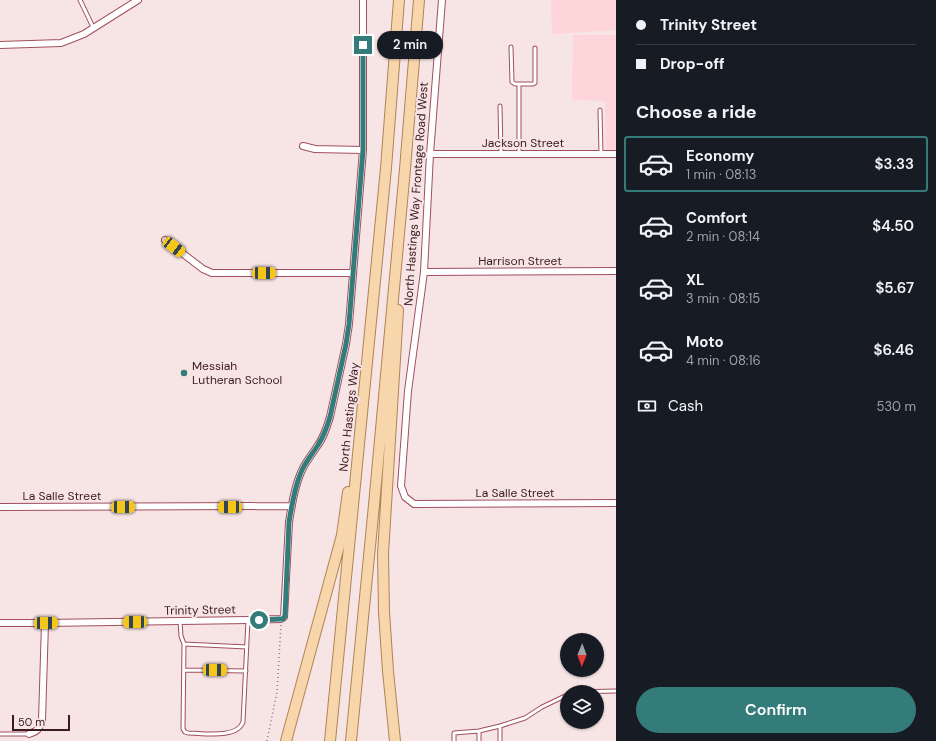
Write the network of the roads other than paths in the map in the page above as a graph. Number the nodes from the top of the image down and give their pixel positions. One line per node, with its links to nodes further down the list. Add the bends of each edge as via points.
1 (80, 0): 7 (lane)
2 (138, 0): 7 (street)
3 (363, 0): 15 (street)
4 (399, 0): 26 (main road, North Hastings Way)
5 (419, 0): 21 (main road)
6 (442, 0): 16 (street, North Hastings Way Frontage Road West)
7 (94, 27): 8 (street, via 61,43)
8 (0, 44)
9 (511, 47): 11 (lane, via 512,82)
10 (535, 48): 11 (lane, via 535,83)
11 (519, 84): 18 (lane)
12 (500, 106): 17 (lane)
13 (600, 110): 19 (lane)
14 (303, 146): 15 (street, via 315,149)
15 (363, 150): 25 (street)
16 (430, 154): 17 (street, Jackson Street); 24 (street, North Hastings Way Frontage Road West)
17 (501, 154): 18 (street, Jackson Street)
18 (519, 154): 19 (street, Jackson Street)
19 (601, 154): 20 (street, Jackson Street)
20 (616, 154)
21 (405, 169): 48 (main road); 49 (main road, via 383,554 387,664)
22 (165, 240): 25 (street, via 212,273)
23 (616, 271): 24 (street, Harrison Street)
24 (424, 272): 27 (street, North Hastings Way Frontage Road West, via 408,391 401,486 405,497)
25 (352, 273): 29 (street, via 346,344 327,429 303,467)
26 (369, 342): 46 (main road, via 342,534); 47 (main road, North Hastings Way)
27 (414, 504): 28 (street, La Salle Street)
28 (616, 504)
29 (292, 506): 30 (street, La Salle Street); 31 (street, Trinity Street, via 285,616 283,619)
30 (0, 507)
31 (248, 620): 32 (street, Trinity Street); 36 (lane)
32 (180, 621): 34 (street, Trinity Street); 35 (lane)
33 (0, 623): 34 (street, Trinity Street)
34 (46, 623): 45 (street, via 42,720 39,728)
35 (184, 644): 36 (lane); 37 (lane)
36 (247, 647): 38 (lane)
37 (184, 670): 38 (lane); 38 (lane, via 183,729 188,733 217,734 226,734 242,726)
38 (246, 671)
39 (604, 691): 40 (lane)
40 (616, 691)
41 (560, 698): 42 (lane, via 525,718)
42 (500, 726): 43 (lane); 52 (lane)
43 (479, 731): 50 (lane, via 454,734); 51 (lane)
44 (0, 734): 45 (lane)
45 (29, 734)
46 (286, 741)
47 (330, 741)
48 (351, 741)
49 (395, 741)
50 (454, 741)
51 (479, 741)
52 (500, 741)

